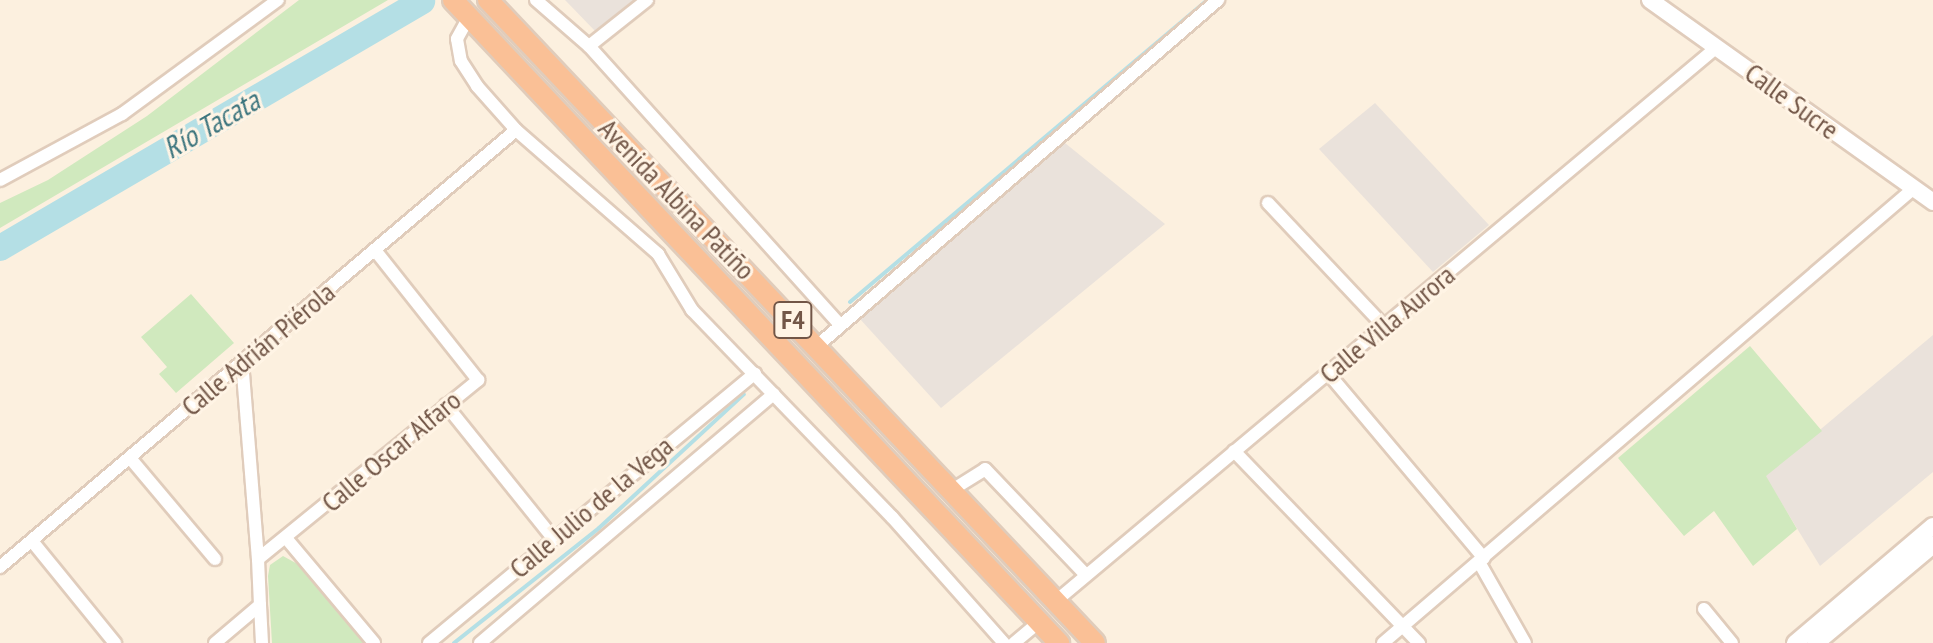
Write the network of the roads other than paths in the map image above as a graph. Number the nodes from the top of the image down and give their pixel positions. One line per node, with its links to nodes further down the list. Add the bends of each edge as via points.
1 (278, 0): 12 (street, via 122,114)
2 (453, 0): 8 (highway, Avenida Albina Patiño / F4)
3 (488, 0): 19 (highway, Avenida Albina Patiño / F4)
4 (536, 0): 9 (street)
5 (647, 0): 9 (street)
6 (1218, 0): 17 (street)
7 (1650, 0): 10 (main road, Calle Sucre)
8 (469, 17): 11 (street, via 457,39 461,61); 41 (highway, Avenida Albina Patiño / F4)
9 (589, 46): 17 (street)
10 (1717, 47): 13 (main road, Calle Sucre); 18 (street, Calle Villa Aurora)
11 (516, 130): 16 (street, Calle Adrián Piérola); 21 (street, via 658,254 692,310)
12 (0, 180)
13 (1914, 188): 14 (main road, Calle Sucre); 35 (street)
14 (1933, 202)
15 (1268, 203): 18 (street)
16 (375, 250): 20 (street, Calle Adrián Piérola); 24 (street, Calle Oscar Alfaro, via 478,380)
17 (840, 325): 19 (street)
18 (1384, 326): 22 (street, Calle Villa Aurora)
19 (817, 346): 27 (highway, Avenida Albina Patiño / F4)
20 (242, 361): 26 (street, Calle Adrián Piérola); 34 (street)
21 (755, 373): 23 (street); 29 (street, Calle Julio de la Vega)
22 (1328, 373): 25 (street, Calle Villa Aurora); 35 (street)
23 (774, 394): 48 (street, Calle Julio de la Vega); 49 (street)
24 (446, 405): 29 (street); 30 (street, Calle Oscar Alfaro)
25 (1234, 451): 37 (street, Calle Villa Aurora); 42 (street)
26 (130, 458): 31 (street, Calle Adrián Piérola); 33 (street)
27 (952, 490): 37 (street, via 985,469); 38 (highway, Avenida Albina Patiño / F4)
28 (1933, 526): 57 (main road)
29 (552, 537): 47 (street, Calle Julio de la Vega)
30 (286, 538): 34 (street, Calle Oscar Alfaro); 46 (street)
31 (32, 541): 36 (street, Calle Adrián Piérola); 43 (street)
32 (1933, 545): 58 (main road)
33 (215, 559)
34 (258, 559): 39 (street)
35 (1482, 560): 42 (street); 55 (street)
36 (0, 567)
37 (1085, 574): 38 (street, Calle Villa Aurora)
38 (1056, 601): 52 (highway, Avenida Albina Patiño / F4)
39 (260, 605): 44 (street); 45 (street)
40 (1704, 609): 56 (street)
41 (1039, 622): 50 (street); 51 (highway, Avenida Albina Patiño / F4)
42 (1404, 627): 53 (street); 54 (street)
43 (115, 643)
44 (215, 643)
45 (262, 643)
46 (374, 643)
47 (429, 643)
48 (480, 643)
49 (1004, 643)
50 (1014, 643)
51 (1059, 643)
52 (1095, 643)
53 (1383, 643)
54 (1419, 643)
55 (1525, 643)
56 (1732, 643)
57 (1795, 643)
58 (1816, 643)

